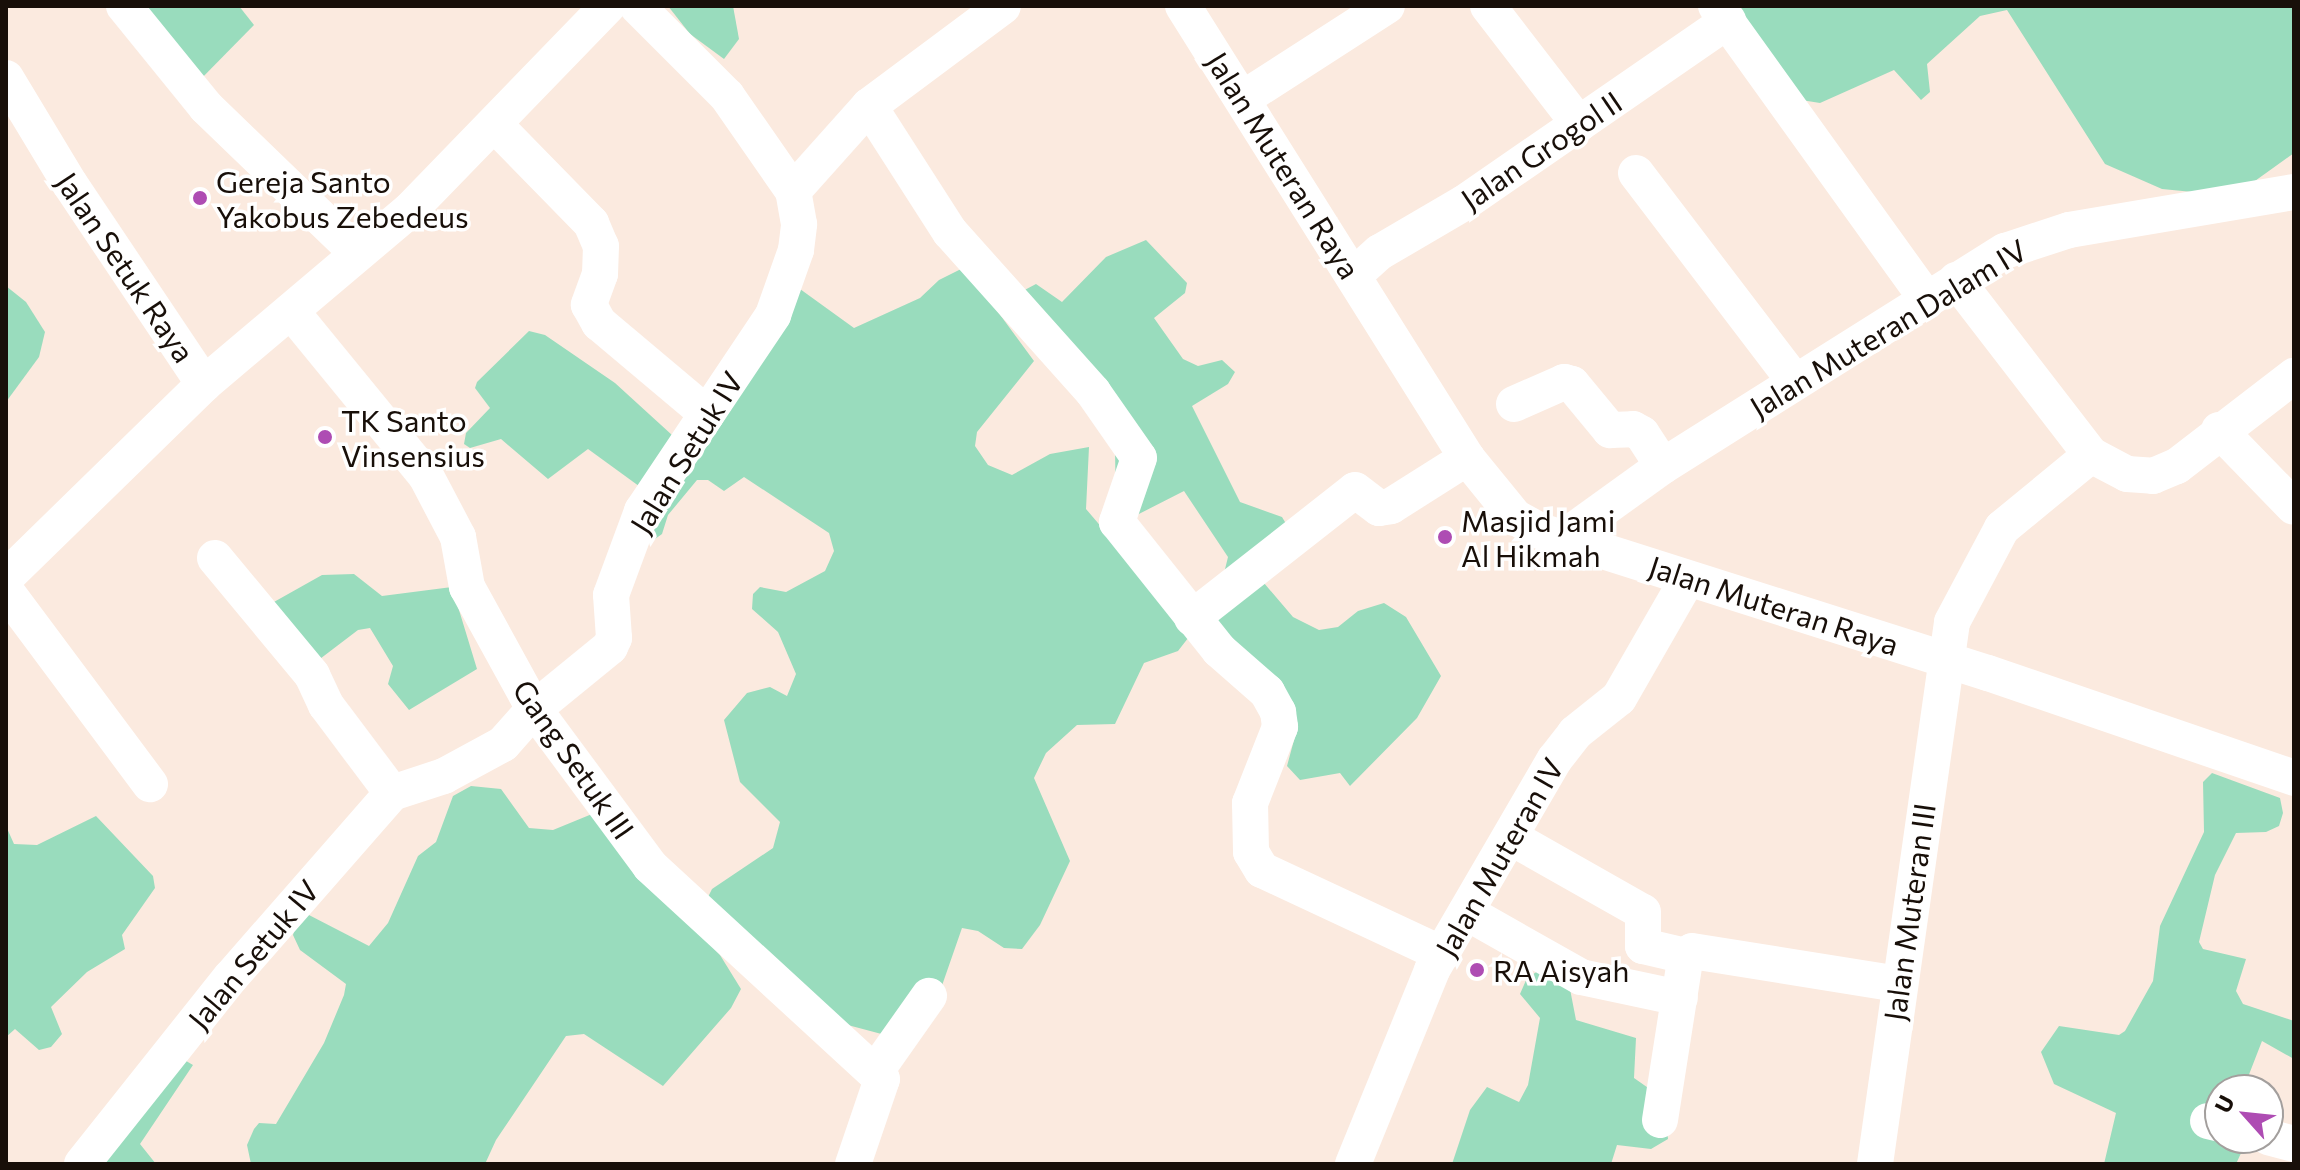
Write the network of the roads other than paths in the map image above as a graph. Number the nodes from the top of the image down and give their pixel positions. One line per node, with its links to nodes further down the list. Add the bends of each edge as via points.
1 (124, 6): 17 (street, via 206,107)
2 (608, 6): 12 (street)
3 (637, 6): 15 (street, Jalan Setuk IV, via 727,96)
4 (1003, 6): 11 (street)
5 (1183, 6): 10 (street, Jalan Muteran Raya)
6 (1387, 6): 10 (street)
7 (1488, 6): 13 (street)
8 (1722, 13): 13 (street, Jalan Grogol II); 19 (street)
9 (6, 78): 23 (street, Jalan Setuk Raya)
10 (1244, 98): 18 (street, Jalan Muteran Raya)
11 (869, 106): 15 (street); 36 (street, via 950,232 1093,392 1139,458 1117,522)
12 (494, 124): 17 (street, via 410,210); 25 (street, via 591,223 601,246 600,274 589,305 599,323)
13 (1579, 124): 18 (street, Jalan Grogol II, via 1464,203 1380,252)
14 (1636, 173): 22 (street)
15 (793, 191): 25 (street, Jalan Setuk IV, via 799,224 789,276 773,315)
16 (2294, 192): 19 (street, Jalan Muteran Dalam IV, via 2034,239)
17 (358, 254): 20 (street)
18 (1353, 276): 28 (street, Jalan Muteran Raya)
19 (1941, 289): 22 (street, Jalan Muteran Dalam IV); 27 (street)
20 (291, 311): 23 (street); 38 (street, Gang Setuk III, via 426,476 458,537 467,587)
21 (2294, 376): 26 (street)
22 (1795, 382): 29 (street, Jalan Muteran Dalam IV)
23 (204, 384): 33 (street, Jalan Setuk Raya)
24 (1514, 404): 29 (street, via 1564,382 1572,384 1610,430 1642,434)
25 (707, 414): 38 (street, Jalan Setuk IV, via 635,527 611,595 610,647)
26 (2219, 430): 27 (street, via 2177,466 2153,476 2127,474); 30 (street)
27 (2091, 455): 37 (street, Jalan Muteran III, via 2002,528 1987,549 1952,622)
28 (1467, 458): 31 (street, Jalan Muteran Raya, via 1515,517); 36 (street, via 1391,506 1379,508 1355,490)
29 (1663, 466): 31 (street, Jalan Muteran Dalam IV)
30 (2294, 507)
31 (1563, 538): 34 (street, Jalan Muteran Raya)
32 (215, 558): 41 (street, via 312,675 326,705)
33 (6, 577)
34 (1688, 578): 37 (street, Jalan Muteran Raya); 42 (street, Jalan Muteran IV, via 1619,698 1564,745)
35 (6, 591): 40 (street)
36 (1192, 618): 44 (street, via 1267,692 1278,712 1280,727 1250,803 1251,852 1262,870)
37 (1946, 660): 39 (street, Jalan Muteran Raya); 46 (street, Jalan Muteran III)
38 (534, 709): 41 (street, Jalan Setuk IV, via 503,744 444,776); 49 (street, Gang Setuk III, via 650,866)
39 (2294, 778)
40 (150, 784)
41 (392, 793): 51 (street, Jalan Setuk IV, via 231,977)
42 (1512, 838): 43 (street, Jalan Muteran IV); 45 (street, via 1643,912 1643,946)
43 (1466, 912): 44 (street, Jalan Muteran IV); 48 (street, via 1581,977)
44 (1442, 954): 53 (street, Jalan Muteran IV, via 1378,1093)
45 (1686, 956): 46 (street, via 1696,950); 48 (street)
46 (1897, 984): 54 (street, Jalan Muteran III)
47 (929, 996): 49 (street)
48 (1680, 998): 50 (street)
49 (876, 1071): 52 (street, via 882,1088)
50 (1660, 1120)
51 (82, 1164)
52 (853, 1164)
53 (1353, 1164)
54 (1875, 1164)

